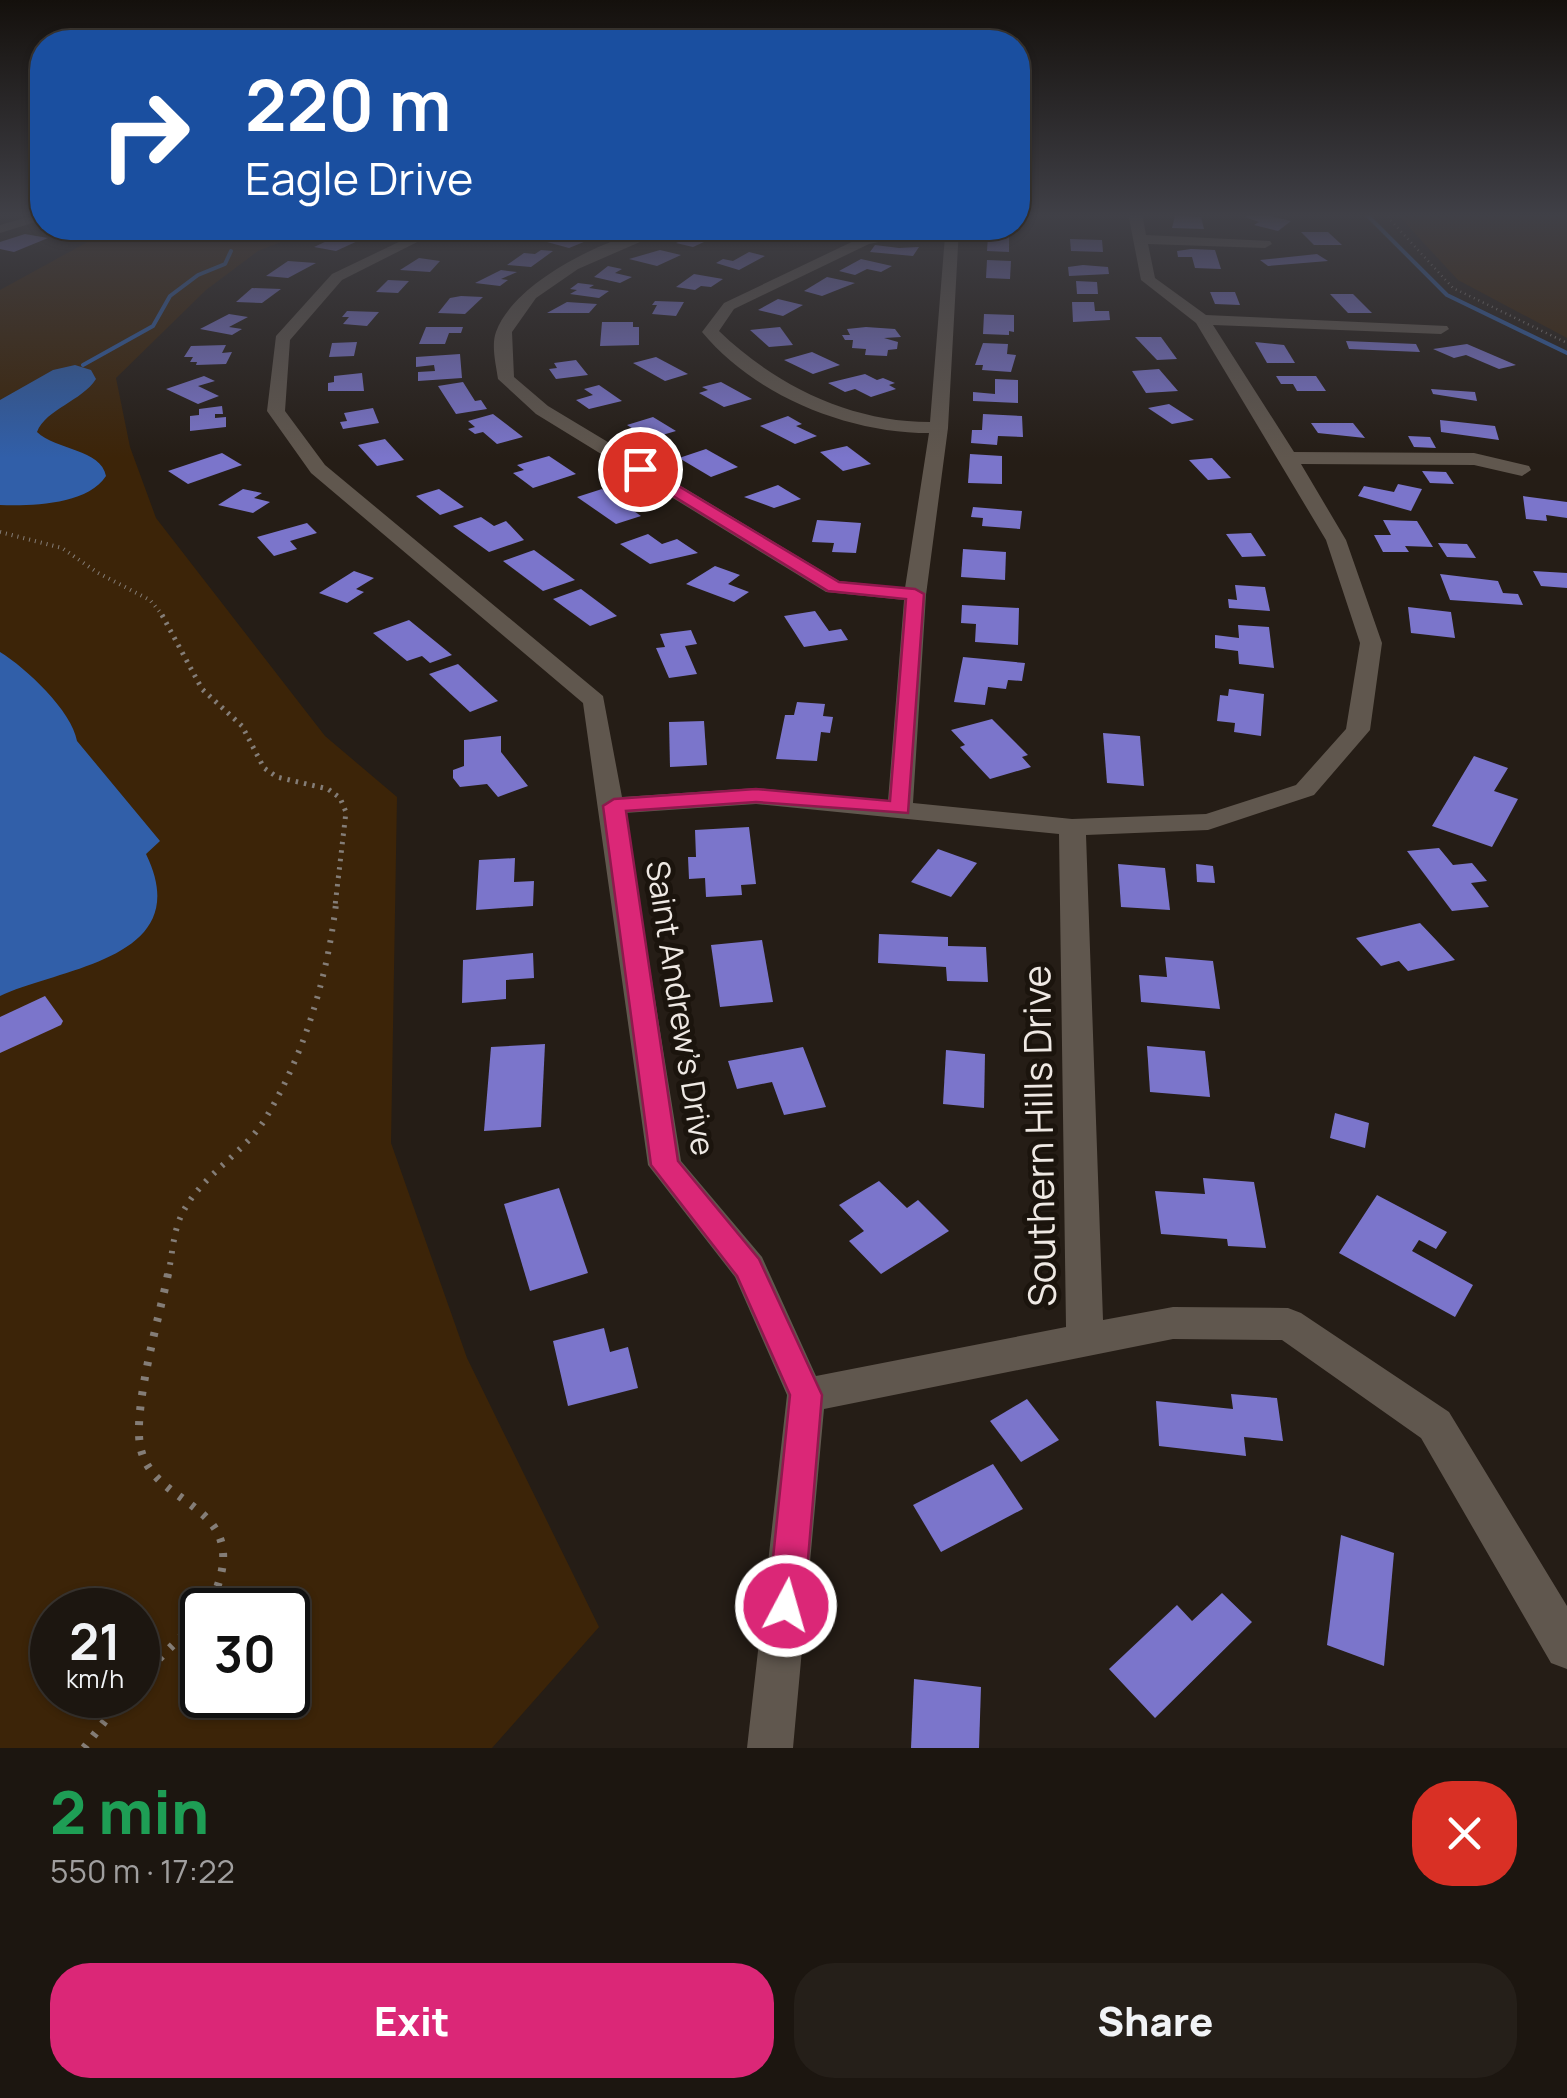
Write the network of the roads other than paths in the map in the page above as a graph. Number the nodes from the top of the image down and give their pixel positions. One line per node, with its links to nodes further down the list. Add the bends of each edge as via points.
1 (321, 295): 12 (street, Saint Andrew's Drive, via 282,339 276,411 318,469 596,701)
2 (531, 295): 11 (street, via 504,332 506,378 542,410 834,587)
3 (753, 295): 8 (street, via 729,306 710,332 733,356 831,410 878,426)
4 (947, 295): 8 (street)
5 (1168, 295): 6 (street)
6 (1202, 320): 7 (street); 9 (street)
7 (1441, 329)
8 (938, 428): 11 (street)
9 (1288, 458): 10 (street, via 1474,459); 14 (street, via 1336,540 1371,643 1358,730 1305,790 1208,822)
10 (1522, 470)
11 (915, 594): 13 (street)
12 (614, 806): 13 (street, via 756,796); 16 (street, Saint Andrew's Drive, via 665,1165 748,1268)
13 (900, 808): 14 (street)
14 (1072, 826): 15 (street, Southern Hills Drive)
15 (1085, 1340): 16 (street, Southern Hills Drive); 17 (street, via 1173,1323 1288,1324 1434,1425)
16 (806, 1395): 18 (street)
17 (1567, 1647)
18 (770, 1748)

